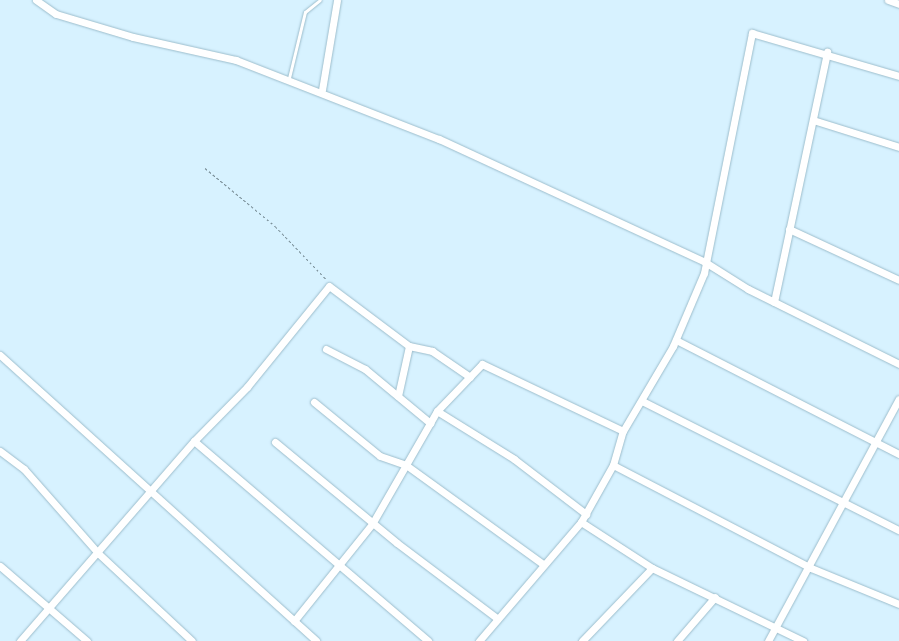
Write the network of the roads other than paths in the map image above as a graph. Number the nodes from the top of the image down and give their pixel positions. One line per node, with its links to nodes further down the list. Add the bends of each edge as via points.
1 (36, 0): 8 (street, via 56,14 133,37 236,60)
2 (320, 0): 8 (lane, via 305,12)
3 (337, 0): 9 (street)
4 (888, 0): 5 (street)
5 (899, 4)
6 (827, 52): 7 (street); 10 (street); 13 (street, via 752,33)
7 (899, 76)
8 (289, 78): 9 (street)
9 (322, 90): 13 (street)
10 (813, 120): 11 (street); 12 (street)
11 (899, 147)
12 (789, 229): 14 (street); 15 (street)
13 (705, 262): 15 (street); 16 (street)
14 (899, 280)
15 (774, 302): 20 (street)
16 (676, 340): 25 (street); 31 (street)
17 (409, 346): 21 (street, via 432,351); 22 (street); 29 (street, via 329,286 247,386)
18 (326, 349): 22 (street, via 366,369)
19 (0, 355): 36 (street)
20 (899, 364)
21 (470, 377): 26 (street); 28 (street, via 482,364)
22 (398, 396): 27 (street)
23 (899, 399): 31 (street)
24 (314, 402): 34 (street, via 380,456)
25 (644, 402): 28 (street); 37 (street)
26 (437, 410): 27 (street); 38 (street, via 514,459)
27 (430, 423): 34 (street)
28 (623, 431): 35 (street)
29 (194, 441): 36 (street); 43 (street)
30 (275, 442): 40 (street)
31 (877, 444): 33 (street); 37 (street)
32 (0, 451): 42 (street, via 24,468)
33 (899, 454)
34 (406, 465): 40 (street); 44 (street)
35 (613, 465): 38 (street); 47 (street)
36 (151, 492): 42 (street); 52 (street)
37 (845, 506): 41 (street); 47 (street)
38 (586, 514): 39 (street)
39 (581, 522): 44 (street); 46 (street)
40 (372, 524): 43 (street); 51 (street)
41 (899, 530)
42 (99, 554): 50 (street); 56 (street)
43 (336, 564): 52 (street); 58 (street)
44 (544, 565): 51 (street)
45 (0, 566): 50 (street)
46 (652, 568): 48 (street); 60 (street)
47 (811, 568): 49 (street); 53 (street)
48 (715, 597): 53 (street); 61 (street)
49 (899, 604)
50 (50, 608): 54 (street); 55 (street)
51 (498, 619): 59 (street)
52 (294, 621): 57 (street)
53 (776, 630): 62 (street); 63 (street)
54 (20, 641)
55 (87, 641)
56 (192, 641)
57 (316, 641)
58 (428, 641)
59 (479, 641)
60 (582, 641)
61 (677, 641)
62 (768, 641)
63 (803, 641)

